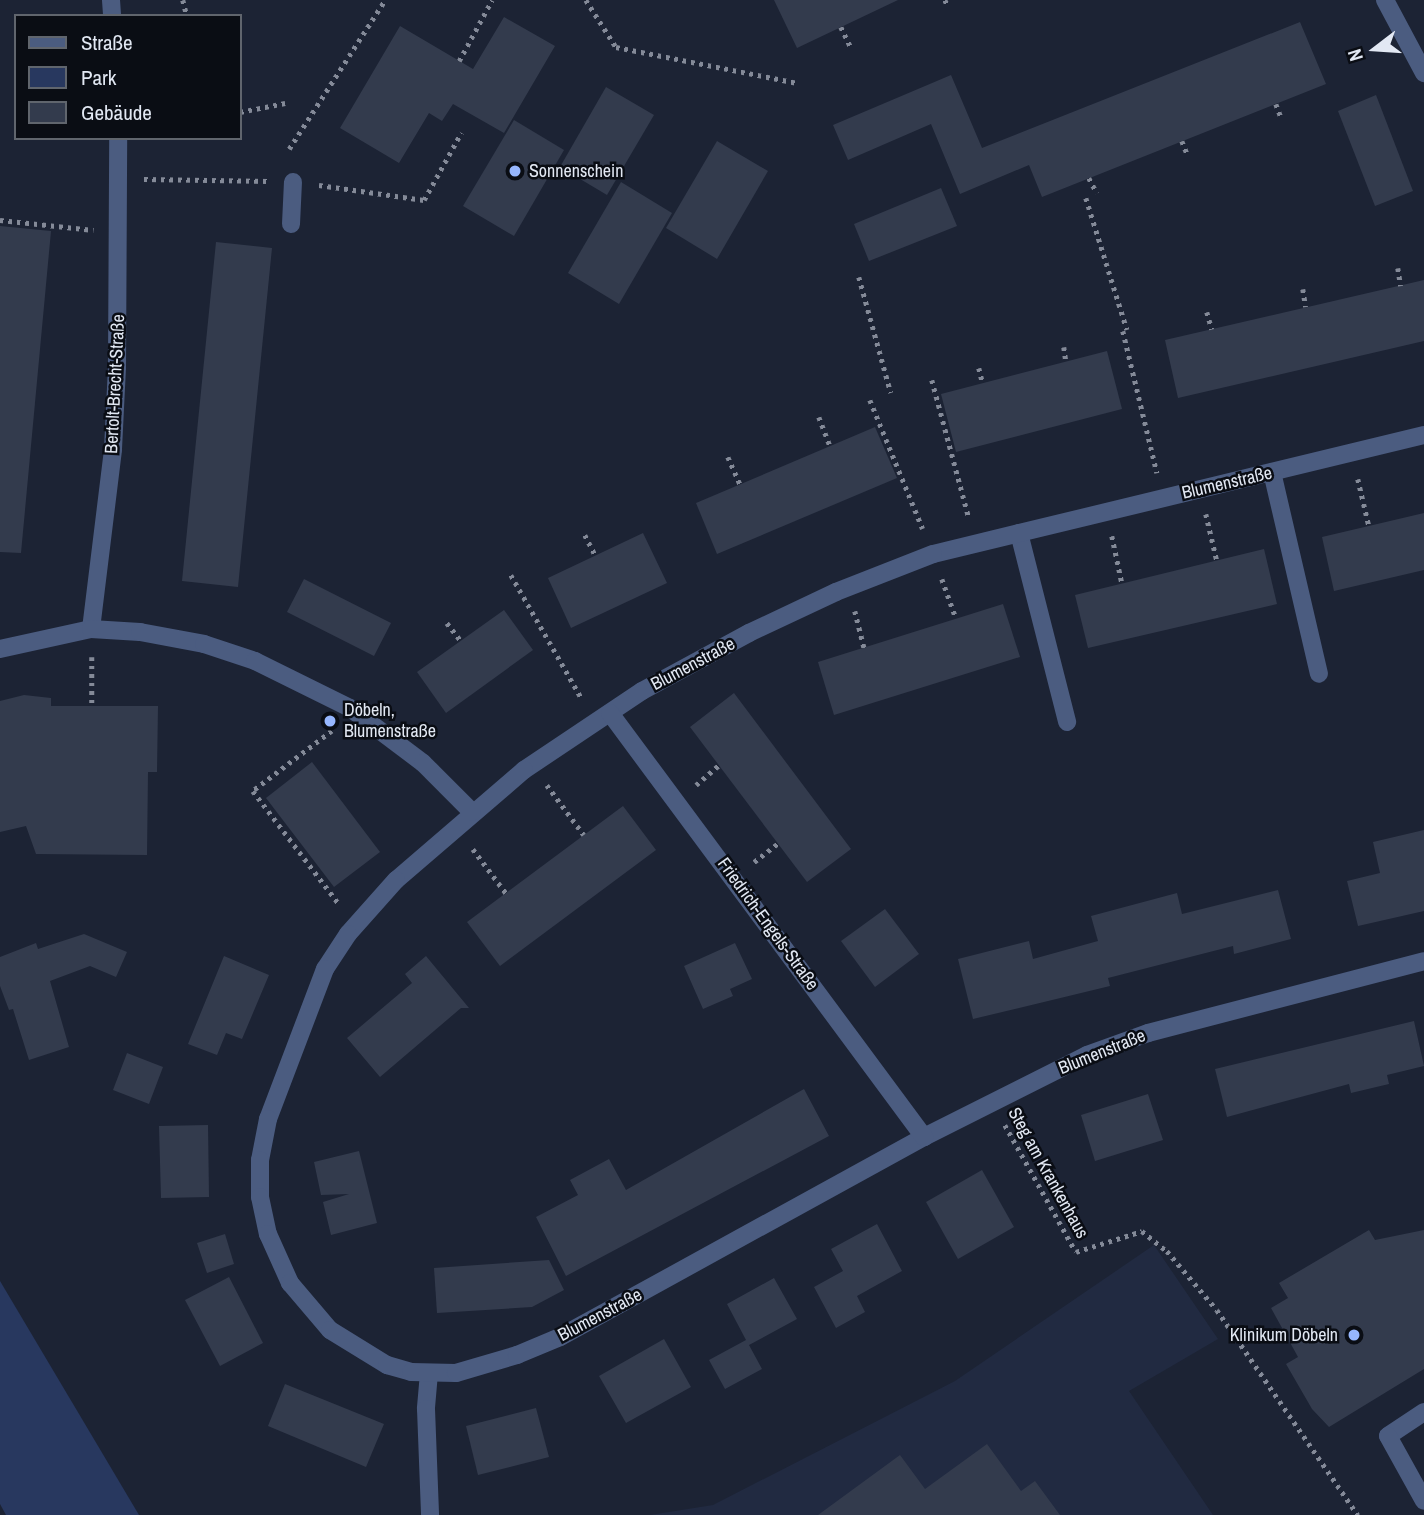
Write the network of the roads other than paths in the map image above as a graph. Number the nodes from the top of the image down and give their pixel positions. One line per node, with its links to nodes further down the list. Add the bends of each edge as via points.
1 (1385, 0): 2 (street)
2 (1424, 73)
3 (118, 140): 9 (street, Bertolt-Brecht-Straße, via 113,449)
4 (293, 181): 5 (street)
5 (291, 224)
6 (1424, 435): 7 (street, Blumenstraße)
7 (1272, 472): 8 (street, Blumenstraße); 11 (street)
8 (1019, 533): 12 (street, Blumenstraße, via 933,554 849,587 749,633 642,691); 13 (street)
9 (92, 629): 10 (street); 14 (street, via 204,644 255,661 350,708 423,763)
10 (0, 649)
11 (1319, 674)
12 (603, 718): 14 (street, Blumenstraße); 16 (street, Friedrich-Engels-Straße)
13 (1067, 722)
14 (472, 812): 17 (street, Blumenstraße, via 396,880 325,969 278,1087 260,1160 260,1198 277,1258 290,1283 330,1330 387,1365)
15 (1424, 961): 16 (street, Blumenstraße, via 1148,1033 1087,1055)
16 (924, 1137): 17 (street, Blumenstraße, via 560,1337 491,1364 456,1373)
17 (429, 1373): 20 (street)
18 (1424, 1412): 19 (street, via 1388,1436)
19 (1424, 1501)
20 (430, 1515)

